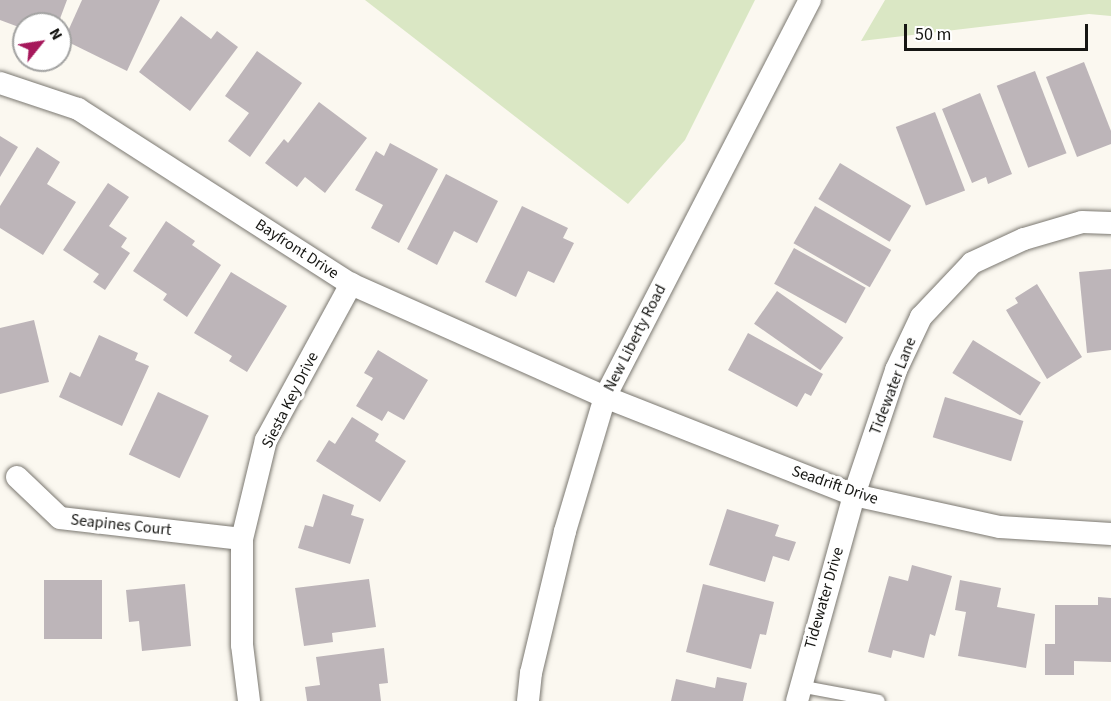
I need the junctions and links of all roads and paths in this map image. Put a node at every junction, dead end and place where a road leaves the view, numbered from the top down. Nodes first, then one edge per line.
1 (810, 0) edge
2 (0, 83) edge
3 (1111, 223) edge
4 (351, 284) junction
5 (605, 397) junction
6 (17, 477) dead end
7 (854, 495) junction
8 (1111, 534) edge
9 (242, 538) junction
10 (798, 693) edge
11 (249, 701) edge
12 (528, 701) edge
13 (879, 701) edge

1 - 5 street, New Liberty Road
2 - 4 street, Bayfront Drive
3 - 7 street, Tidewater Lane
4 - 5 street, Bayfront Drive
4 - 9 street, Siesta Key Drive
5 - 7 street, Seadrift Drive
5 - 12 street, New Liberty Road
6 - 9 street, Seapines Court
7 - 8 street, Seadrift Drive
7 - 10 street, Tidewater Drive
9 - 11 street, Siesta Key Drive
10 - 13 lane

